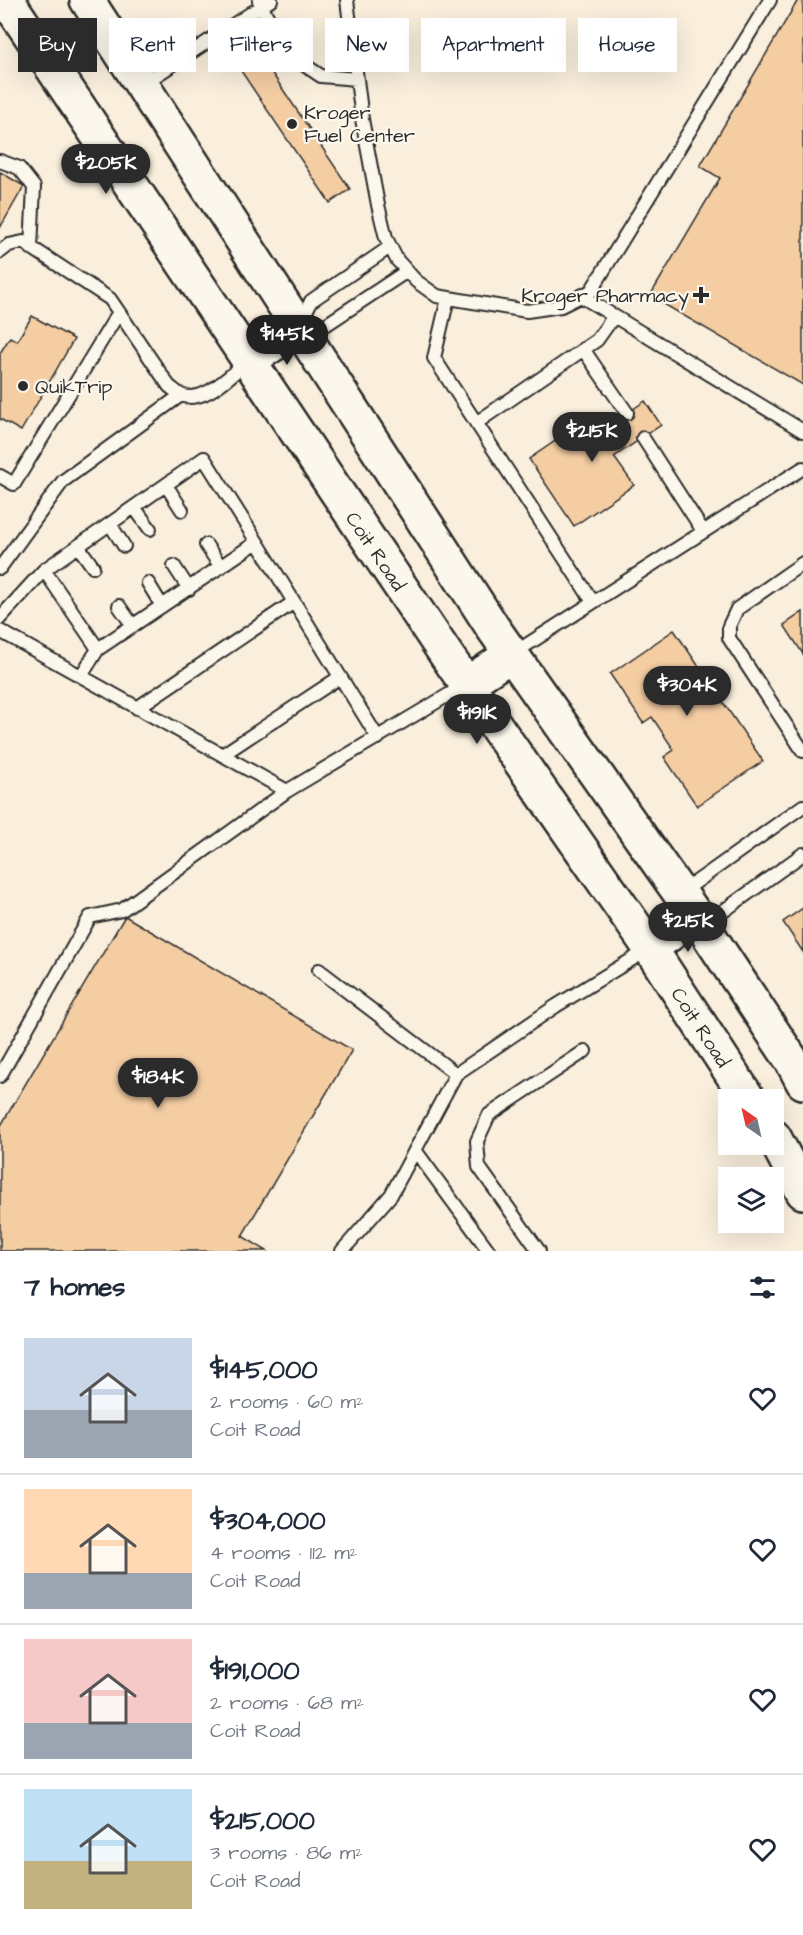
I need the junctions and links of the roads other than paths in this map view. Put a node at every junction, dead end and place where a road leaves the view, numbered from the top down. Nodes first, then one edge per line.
1 (7, 0) edge
2 (87, 0) edge
3 (347, 0) edge
4 (770, 0) edge
5 (264, 2) edge
6 (0, 38) edge
7 (59, 79) junction
8 (357, 79) junction
9 (142, 85) junction
10 (0, 161) edge
11 (390, 247) junction
12 (31, 248) junction
13 (0, 252) edge
14 (407, 271) junction
15 (581, 296) junction
16 (448, 298) junction
17 (119, 312) junction
18 (614, 316) junction
19 (298, 328) junction
20 (583, 349) junction
21 (248, 361) junction
22 (181, 395) junction
23 (627, 413) dead end
24 (476, 423) junction
25 (803, 431) edge
26 (643, 438) dead end
27 (803, 468) edge
28 (0, 476) edge
29 (166, 485) junction
30 (135, 507) junction
31 (182, 510) dead end
32 (110, 524) junction
33 (150, 529) dead end
34 (704, 531) junction
35 (257, 542) junction
36 (206, 545) dead end
37 (78, 546) junction
38 (124, 546) dead end
39 (803, 563) edge
40 (174, 566) dead end
41 (93, 567) dead end
42 (221, 567) junction
43 (0, 568) edge
44 (44, 570) junction
45 (148, 583) dead end
46 (189, 589) junction
47 (294, 602) junction
48 (593, 602) junction
49 (119, 606) dead end
50 (162, 606) junction
51 (0, 618) edge
52 (132, 626) junction
53 (0, 631) edge
54 (98, 649) junction
55 (512, 654) junction
56 (81, 676) junction
57 (340, 677) junction
58 (467, 684) junction
59 (137, 708) junction
60 (378, 738) junction
61 (803, 751) edge
62 (222, 755) junction
63 (287, 791) junction
64 (803, 806) edge
65 (803, 854) edge
66 (693, 912) junction
67 (650, 948) junction
68 (319, 970) dead end
69 (585, 1051) dead end
70 (456, 1074) junction
71 (0, 1076) edge
72 (803, 1082) edge
73 (742, 1089) edge
74 (415, 1150) junction
75 (783, 1155) edge
76 (803, 1192) edge
77 (342, 1251) edge
78 (489, 1251) edge
79 (539, 1251) edge

1 - 7 main road, Coit Road
2 - 9 main road
3 - 8 lane
4 - 15 lane
5 - 8 lane
5 - 9 lane
6 - 7 main road
7 - 21 main road, Coit Road
8 - 11 lane
9 - 19 main road
10 - 12 lane
11 - 14 lane
11 - 19 lane
12 - 13 lane
12 - 17 lane
14 - 16 lane
14 - 19 lane
15 - 16 lane
15 - 18 lane
16 - 24 lane
17 - 22 lane
17 - 28 lane
18 - 20 lane
18 - 25 lane
19 - 21 main road
19 - 55 main road
20 - 23 lane
20 - 24 lane
21 - 22 lane
21 - 58 main road, Coit Road
22 - 43 lane
24 - 48 lane
26 - 34 lane
27 - 34 lane
29 - 30 lane
29 - 31 lane
29 - 35 lane
30 - 32 lane
30 - 33 lane
32 - 37 lane
32 - 38 lane
34 - 48 lane
35 - 42 lane
35 - 47 lane
36 - 42 lane
37 - 41 lane
37 - 44 lane
39 - 61 lane
40 - 46 lane
42 - 46 lane
44 - 51 lane
44 - 54 lane
45 - 50 lane
46 - 50 lane
47 - 57 lane
47 - 59 lane
48 - 55 lane
49 - 52 lane
50 - 52 lane
52 - 54 lane
53 - 56 lane
54 - 56 lane
55 - 58 main road
55 - 66 main road
56 - 59 lane
57 - 60 lane
57 - 62 lane
58 - 60 lane
58 - 67 main road, Coit Road
59 - 62 lane
60 - 63 lane
62 - 63 lane
63 - 71 lane
64 - 66 lane
65 - 66 lane
66 - 67 main road
66 - 72 main road
67 - 70 lane
67 - 73 main road, Coit Road
68 - 70 lane
69 - 79 lane
70 - 74 lane
74 - 77 lane
74 - 78 lane
75 - 76 main road

